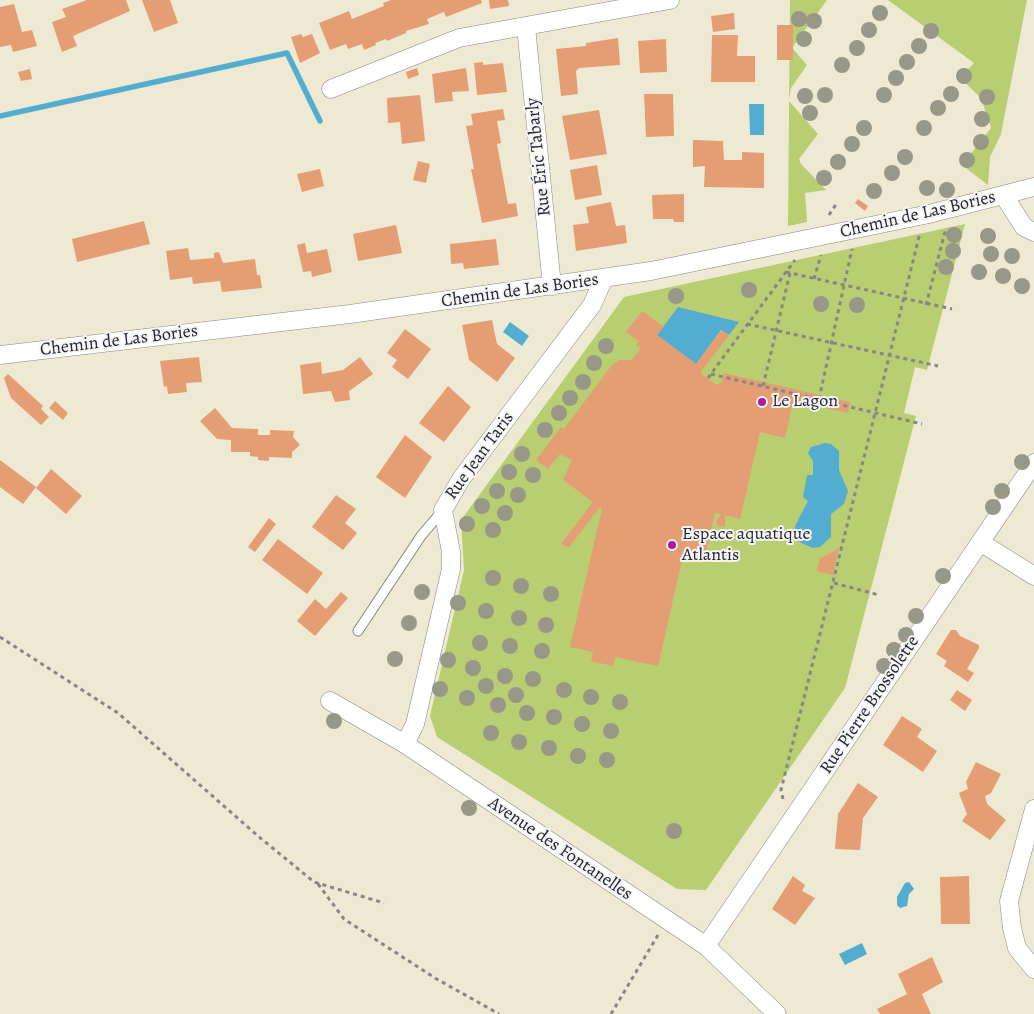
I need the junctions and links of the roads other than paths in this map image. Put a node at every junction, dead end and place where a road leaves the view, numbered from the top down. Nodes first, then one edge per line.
1 (670, 0) edge
2 (526, 27) junction
3 (332, 89) dead end
4 (1034, 187) edge
5 (1004, 196) junction
6 (1034, 232) edge
7 (604, 278) junction
8 (552, 286) junction
9 (0, 355) edge
10 (1034, 463) edge
11 (443, 510) junction
12 (980, 542) junction
13 (1034, 576) edge
14 (358, 630) dead end
15 (330, 701) dead end
16 (405, 744) junction
17 (1034, 809) edge
18 (706, 946) junction
19 (1034, 969) edge
20 (777, 1014) edge

1 - 2 street
2 - 3 street
2 - 8 street, Rue Éric Tabarly
4 - 5 street, Chemin de Las Bories
5 - 6 street
5 - 7 street, Chemin de Las Bories
7 - 8 street, Chemin de Las Bories
7 - 11 street, Rue Jean Taris
8 - 9 street, Chemin de Las Bories
10 - 12 street, Rue Pierre Brossolette
11 - 14 lane
11 - 16 street, Rue Jean Taris
12 - 13 street
12 - 18 street, Rue Pierre Brossolette
15 - 16 street, Avenue des Fontanelles
16 - 18 street, Avenue des Fontanelles
17 - 19 street
18 - 20 street, Avenue des Fontanelles

